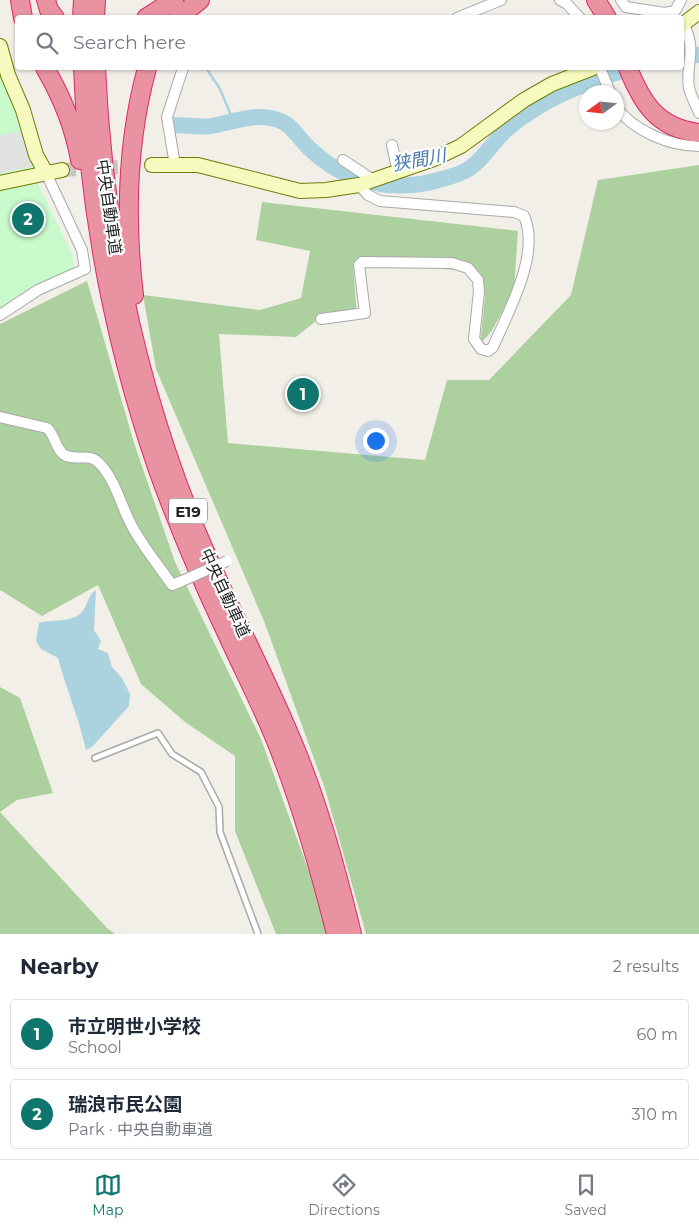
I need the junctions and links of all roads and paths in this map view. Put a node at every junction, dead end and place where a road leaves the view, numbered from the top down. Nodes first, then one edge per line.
1 (20, 0) edge
2 (46, 0) edge
3 (82, 0) edge
4 (96, 0) edge
5 (174, 0) edge
6 (200, 0) edge
7 (501, 0) edge
8 (560, 0) edge
9 (596, 0) edge
10 (621, 0) edge
11 (681, 0) edge
12 (699, 12) edge
13 (22, 15) edge
14 (53, 15) edge
15 (82, 15) edge
16 (95, 15) edge
17 (151, 15) edge
18 (181, 15) edge
19 (464, 15) edge
20 (577, 15) edge
21 (605, 15) edge
22 (684, 23) edge
23 (684, 27) edge
24 (0, 46) edge
25 (46, 70) edge
26 (83, 70) edge
27 (96, 70) edge
28 (147, 70) edge
29 (182, 70) edge
30 (588, 70) edge
31 (601, 70) edge
32 (629, 70) edge
33 (607, 85) edge
34 (624, 114) edge
35 (699, 114) edge
36 (699, 133) edge
37 (392, 145) dead end
38 (699, 146) edge
39 (343, 160) dead end
40 (175, 165) junction
41 (152, 166) tunnel mouth
42 (62, 170) tunnel mouth
43 (46, 173) junction
44 (395, 173) junction
45 (373, 180) junction
46 (0, 183) edge
47 (359, 185) junction
48 (0, 314) edge
49 (321, 320) dead end
50 (117, 330) junction
51 (0, 417) edge
52 (177, 481) junction
53 (227, 561) dead end
54 (95, 758) dead end
55 (258, 934) edge
56 (336, 934) edge
57 (352, 934) edge

1 - 13 highway
2 - 14 highway
3 - 15 highway
4 - 16 highway
5 - 17 highway
6 - 18 highway
7 - 19 street
8 - 20 street
9 - 21 highway
10 - 11 street
12 - 22 street
23 - 35 street
24 - 43 street
25 - 50 highway
26 - 50 highway, 中央自動車道 / E19
27 - 52 highway, 中央自動車道 / E19
28 - 52 highway
29 - 40 street
30 - 44 street
31 - 33 street
32 - 36 highway
34 - 38 street
37 - 44 street
39 - 45 street
40 - 41 street
40 - 47 street
42 - 43 street
43 - 46 street
43 - 48 street
44 - 45 street
45 - 47 street
47 - 49 street
50 - 56 highway, 中央自動車道 / E19
51 - 53 street, bridge
52 - 57 highway, 中央自動車道 / E19
54 - 55 lane

